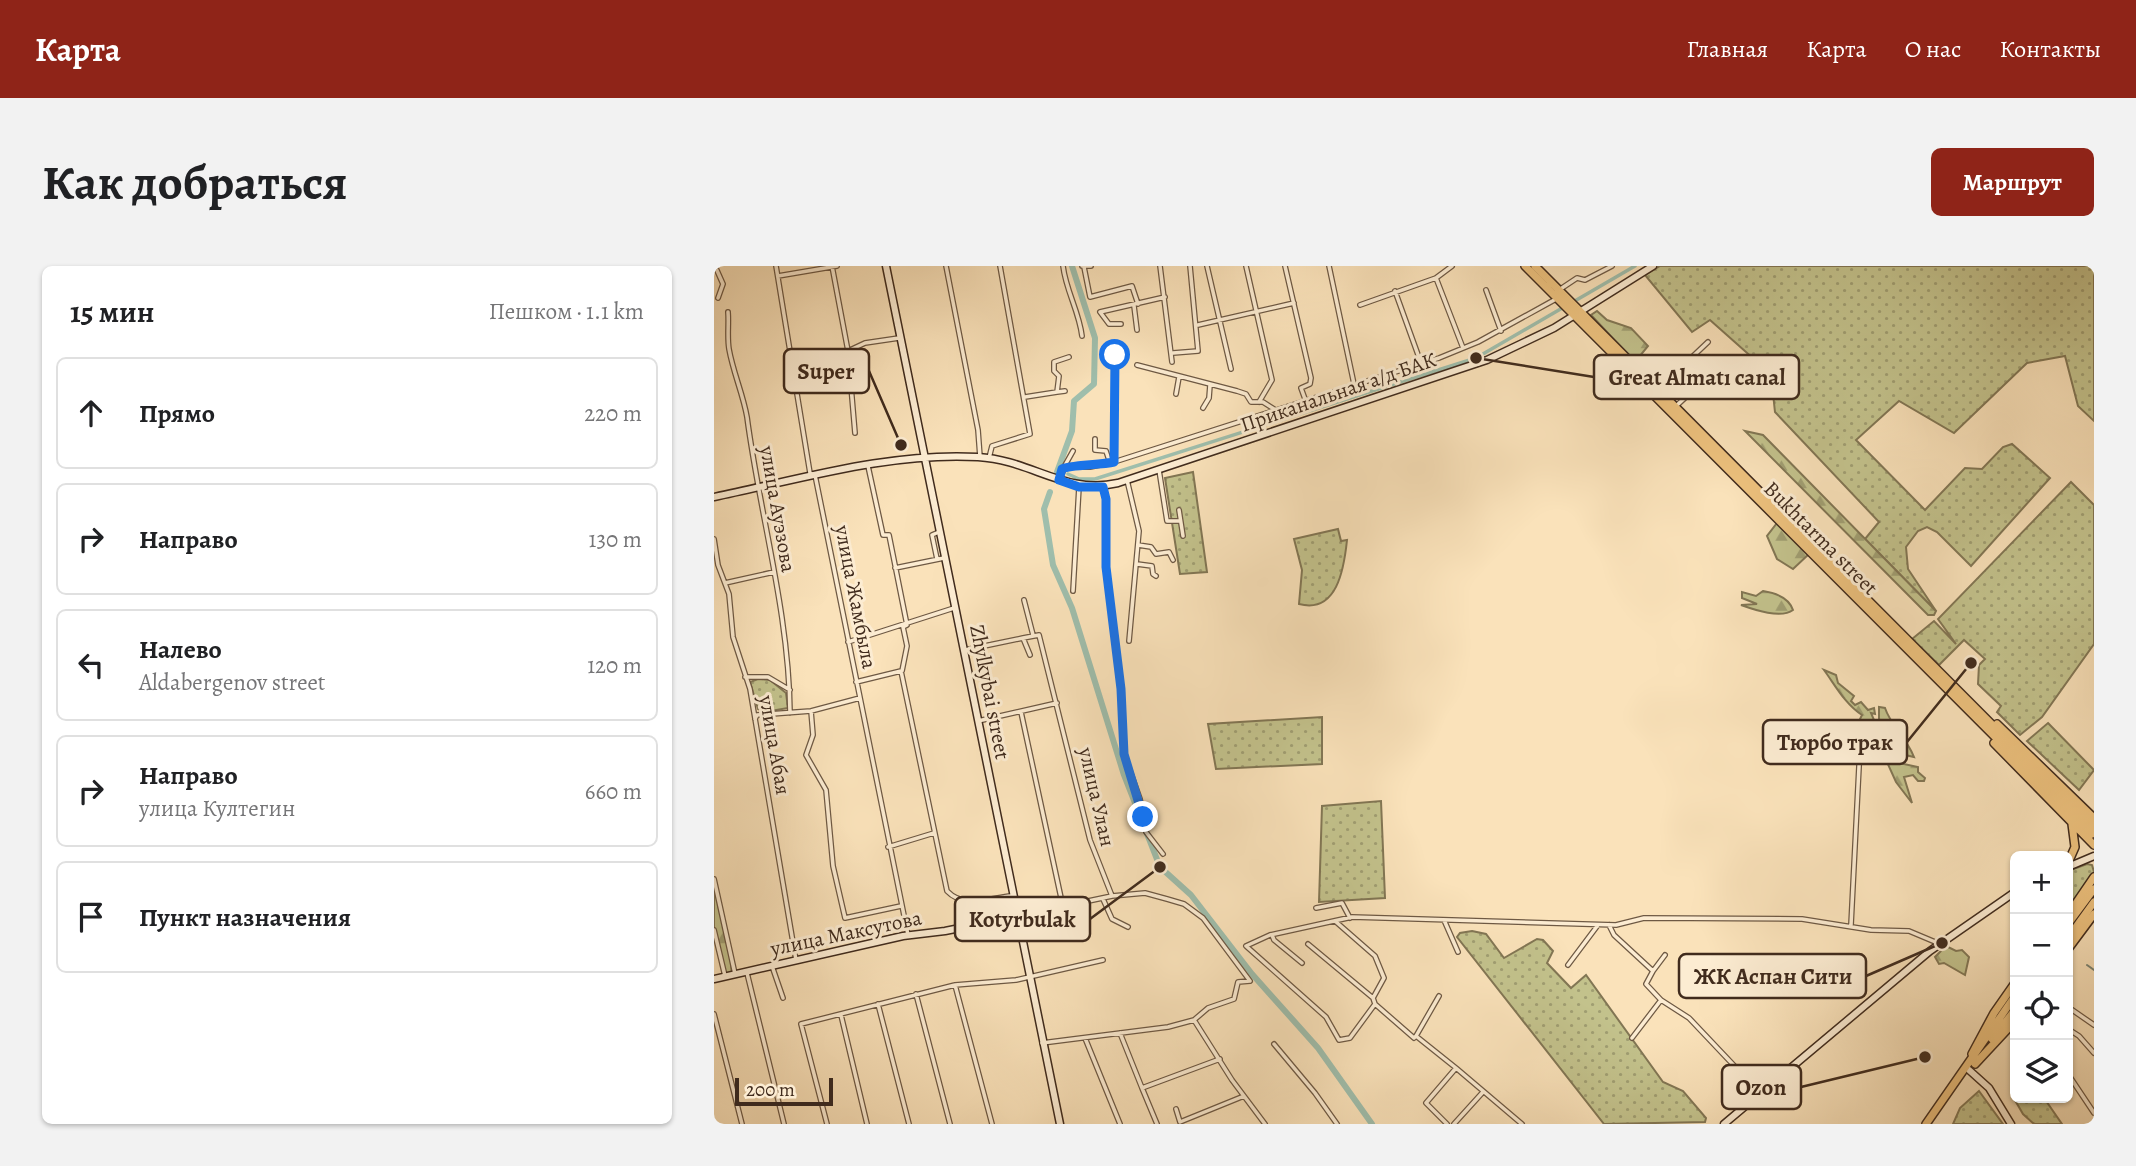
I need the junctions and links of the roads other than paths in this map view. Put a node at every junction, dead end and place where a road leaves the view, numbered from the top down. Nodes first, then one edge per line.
1 (776, 266) edge
2 (833, 266) edge
3 (886, 266) edge
4 (946, 266) edge
5 (1000, 266) edge
6 (1063, 266) edge
7 (1091, 266) edge
8 (1160, 266) edge
9 (1190, 266) edge
10 (1207, 266) edge
11 (1246, 266) edge
12 (1285, 266) edge
13 (1329, 266) edge
14 (1452, 266) edge
15 (1525, 266) edge
16 (1535, 266) edge
17 (1612, 266) edge
18 (1653, 266) edge
19 (714, 267) edge
20 (1083, 267) edge
21 (778, 276) junction
22 (1436, 278) junction
23 (1486, 290) dead end
24 (1395, 291) junction
25 (1559, 296) junction
26 (1166, 297) junction
27 (718, 298) dead end
28 (1294, 303) junction
29 (1136, 305) junction
30 (1360, 305) dead end
31 (1257, 311) junction
32 (728, 312) dead end
33 (1577, 312) junction
34 (1219, 320) junction
35 (1121, 324) dead end
36 (1198, 325) junction
37 (1137, 330) dead end
38 (1501, 331) junction
39 (901, 337) junction
40 (1082, 337) dead end
41 (1708, 342) dead end
42 (1463, 348) junction
43 (1121, 350) dead end
44 (848, 351) junction
45 (1173, 353) junction
46 (1069, 357) dead end
47 (1689, 360) junction
48 (1172, 362) dead end
49 (1422, 363) junction
50 (1137, 365) dead end
51 (1231, 369) dead end
52 (1632, 370) junction
53 (1179, 377) junction
54 (1354, 384) junction
55 (1210, 385) junction
56 (1654, 387) junction
57 (1065, 391) dead end
58 (1057, 392) junction
59 (1176, 394) dead end
60 (1025, 397) junction
61 (1305, 399) junction
62 (1259, 402) junction
63 (1203, 408) dead end
64 (1675, 408) junction
65 (1274, 409) junction
66 (1694, 431) junction
67 (855, 433) dead end
68 (1095, 439) dead end
69 (1073, 451) dead end
70 (925, 455) junction
71 (980, 457) junction
72 (989, 458) junction
73 (1112, 463) junction
74 (867, 466) junction
75 (1064, 467) junction
76 (1159, 470) junction
77 (815, 475) junction
78 (1059, 480) junction
79 (1127, 480) junction
80 (1079, 487) junction
81 (1100, 487) junction
82 (760, 488) junction
83 (714, 497) edge
84 (1179, 510) dead end
85 (1180, 522) junction
86 (1183, 536) dead end
87 (714, 539) edge
88 (1138, 545) junction
89 (941, 558) junction
90 (1173, 559) dead end
91 (1137, 564) junction
92 (895, 568) junction
93 (774, 572) junction
94 (1156, 576) dead end
95 (724, 583) junction
96 (1073, 591) dead end
97 (1024, 600) dead end
98 (956, 607) junction
99 (907, 625) junction
100 (1034, 635) junction
101 (1023, 638) junction
102 (1129, 641) dead end
103 (848, 642) junction
104 (965, 650) junction
105 (1030, 655) dead end
106 (901, 671) junction
107 (746, 677) junction
108 (856, 682) junction
109 (790, 690) junction
110 (860, 698) junction
111 (1057, 703) junction
112 (1971, 708) junction
113 (811, 711) junction
114 (1021, 712) junction
115 (790, 713) junction
116 (755, 719) junction
117 (978, 721) junction
118 (1860, 747) dead end
119 (2068, 817) junction
120 (2093, 818) edge
121 (934, 833) junction
122 (2092, 834) edge
123 (2094, 845) edge
124 (888, 847) junction
125 (2073, 851) edge
126 (1163, 853) dead end
127 (2094, 856) edge
128 (2084, 862) junction
129 (2094, 863) edge
130 (2073, 864) edge
131 (2094, 877) edge
132 (714, 879) edge
133 (2094, 887) edge
134 (2010, 895) edge
135 (1012, 896) junction
136 (1112, 896) junction
137 (2080, 897) junction
138 (1103, 899) junction
139 (2094, 902) edge
140 (901, 906) junction
141 (1063, 907) junction
142 (2073, 907) edge
143 (1316, 908) dead end
144 (2094, 914) edge
145 (1015, 916) junction
146 (1350, 918) junction
147 (2073, 918) edge
148 (1444, 920) junction
149 (1335, 921) junction
150 (1598, 925) junction
151 (1609, 925) junction
152 (1851, 925) junction
153 (1128, 927) dead end
154 (714, 930) edge
155 (2073, 931) edge
156 (1272, 935) junction
157 (909, 936) junction
158 (2073, 942) edge
159 (1308, 944) dead end
160 (1940, 944) junction
161 (1458, 952) dead end
162 (1665, 955) dead end
163 (796, 960) junction
164 (1103, 960) dead end
165 (1302, 963) dead end
166 (1568, 965) dead end
167 (772, 966) junction
168 (1653, 971) junction
169 (747, 972) junction
170 (735, 974) junction
171 (724, 976) junction
172 (1029, 976) junction
173 (714, 979) edge
174 (955, 985) junction
175 (2010, 990) edge
176 (916, 994) junction
177 (1439, 996) dead end
178 (783, 998) dead end
179 (1373, 999) junction
180 (1661, 1000) junction
181 (878, 1004) junction
182 (1375, 1004) junction
183 (2073, 1010) edge
184 (714, 1014) edge
185 (841, 1015) junction
186 (2010, 1017) edge
187 (2010, 1017) edge
188 (1194, 1020) junction
189 (2094, 1025) edge
190 (2073, 1032) edge
191 (1120, 1033) junction
192 (1416, 1036) junction
193 (1085, 1038) junction
194 (1632, 1038) dead end
195 (1042, 1043) junction
196 (1274, 1044) dead end
197 (2094, 1053) edge
198 (1220, 1059) junction
199 (1970, 1067) junction
200 (1456, 1068) junction
201 (1959, 1079) junction
202 (2073, 1082) edge
203 (1142, 1088) junction
204 (1484, 1091) junction
205 (1760, 1093) junction
206 (1244, 1096) junction
207 (1176, 1109) dead end
208 (2094, 1113) edge
209 (742, 1124) edge
210 (785, 1124) edge
211 (827, 1124) edge
212 (867, 1124) edge
213 (909, 1124) edge
214 (950, 1124) edge
215 (992, 1124) edge
216 (1060, 1124) edge
217 (1120, 1124) edge
218 (1157, 1124) edge
219 (1265, 1124) edge
220 (1337, 1124) edge
221 (1447, 1124) edge
222 (1454, 1124) edge
223 (1522, 1124) edge
224 (1724, 1124) edge
225 (1926, 1124) edge
226 (2011, 1124) edge

1 - 21 street, улица Жамбыла
2 - 21 street
2 - 44 street
3 - 39 street, Zhylkybai street
4 - 71 street
5 - 60 street
6 - 40 street
7 - 20 street
8 - 26 street
9 - 36 street
10 - 34 street
11 - 31 street
12 - 28 street
13 - 54 street
14 - 22 street
15 - 25 main road, Bukhtarma street
16 - 25 main road, Bukhtarma street
17 - 25 street
18 - 33 street, Приканальная а/д БАК
19 - 27 street
20 - 29 street
21 - 77 street, улица Жамбыла
22 - 24 street
22 - 42 street
23 - 38 street
24 - 30 street
24 - 49 street
25 - 33 main road, Bukhtarma street
25 - 33 main road, Bukhtarma street
25 - 38 street
26 - 29 street
26 - 45 street
28 - 31 street
28 - 61 street
29 - 35 street
29 - 37 street
31 - 34 street
31 - 62 street
32 - 82 street, улица Ауэзова
33 - 52 main road, Bukhtarma street
33 - 76 street, Приканальная а/д БАК
34 - 36 street
34 - 51 street
36 - 45 street
38 - 42 street
39 - 44 street
39 - 70 street, Zhylkybai street
41 - 47 street
42 - 49 street
43 - 73 street
44 - 67 street
45 - 48 street
46 - 58 street
47 - 56 street
47 - 64 street
49 - 54 street
50 - 53 street
52 - 56 main road, Bukhtarma street
52 - 66 main road, Bukhtarma street
53 - 55 street
53 - 59 street
54 - 61 street
55 - 62 street
55 - 63 street
56 - 64 main road, Bukhtarma street
57 - 58 street
58 - 60 street
60 - 72 street
61 - 65 street
62 - 65 street
64 - 66 main road, Bukhtarma street
65 - 73 street
66 - 112 main road, Bukhtarma street
68 - 73 street
69 - 75 street
70 - 71 street, Приканальная а/д БАК
70 - 74 street, Приканальная а/д БАК
70 - 89 street, Zhylkybai street
71 - 72 street, Приканальная а/д БАК
72 - 78 street, Приканальная а/д БАК
73 - 75 street
74 - 77 street, Приканальная а/д БАК
74 - 92 street
75 - 78 street
76 - 79 street, Приканальная а/д БАК
76 - 85 street
77 - 82 street, Приканальная а/д БАК
77 - 103 street, улица Жамбыла
78 - 80 street, Приканальная а/д БАК
79 - 81 street, Приканальная а/д БАК
79 - 88 street
80 - 81 street, Приканальная а/д БАК
80 - 96 street
81 - 126 street
82 - 83 street, Приканальная а/д БАК
82 - 93 street, улица Ауэзова
84 - 85 street
85 - 86 street
87 - 95 street, улица Абая
88 - 90 street
88 - 91 street
89 - 92 street
89 - 98 street, Zhylkybai street
91 - 94 street
91 - 102 street
92 - 99 street
93 - 95 street
93 - 109 street, улица Ауэзова
95 - 107 street, улица Абая
97 - 100 street
98 - 99 street
98 - 104 street, Zhylkybai street
99 - 103 street
99 - 106 street
100 - 101 street
100 - 111 street, улица Улан
101 - 104 street
101 - 105 street
103 - 108 street, улица Жамбыла
104 - 117 street, Zhylkybai street
106 - 108 street
106 - 121 street
107 - 109 street
107 - 116 street, улица Абая
108 - 110 street, улица Жамбыла
109 - 115 street, улица Ауэзова
110 - 113 street
110 - 124 street, улица Жамбыла
111 - 114 street
111 - 136 street, улица Улан
112 - 119 main road
112 - 120 main road
112 - 122 main road, Bukhtarma street
113 - 115 street
113 - 140 street
114 - 117 street
114 - 141 street
115 - 116 street
116 - 163 street, улица Абая
117 - 135 street, Zhylkybai street
118 - 152 street
119 - 122 main road
119 - 125 main road
121 - 124 street
121 - 135 street
122 - 123 main road
124 - 140 street, улица Жамбыла
127 - 128 street
128 - 129 street
128 - 130 street
131 - 137 main road
132 - 170 street
133 - 137 main road
133 - 147 main road
134 - 160 street
135 - 145 street, Zhylkybai street
136 - 138 street, улица Максутова
136 - 188 street, улица Максутова
137 - 142 main road
138 - 141 street, улица Максутова
138 - 153 street
139 - 155 main road
140 - 157 street, улица Жамбыла
141 - 145 street, улица Максутова
143 - 146 street
144 - 158 main road
145 - 157 street, улица Максутова
145 - 172 street, Zhylkybai street
146 - 148 street
146 - 149 street
148 - 150 street
148 - 161 street
149 - 156 street
149 - 179 street
150 - 151 street
150 - 166 street
151 - 152 street
151 - 168 street
152 - 160 street
154 - 171 street
156 - 165 street
156 - 182 street
157 - 163 street, улица Максутова
159 - 179 street
160 - 205 street
162 - 168 street
163 - 167 street, улица Максутова
164 - 172 street
167 - 169 street, улица Максутова
167 - 178 street
168 - 180 street
169 - 170 street, улица Максутова
169 - 210 street
170 - 171 street, улица Максутова
171 - 173 street, улица Максутова
172 - 174 street
172 - 195 street, Zhylkybai street
174 - 176 street
174 - 215 street
175 - 201 main road
176 - 181 street
176 - 214 street
177 - 192 street
179 - 182 street
180 - 194 street
180 - 205 street
181 - 185 street
181 - 213 street
182 - 192 street
183 - 189 street
184 - 209 street
185 - 211 street
185 - 212 street
186 - 199 main road
187 - 199 main road
188 - 191 street
188 - 198 street
190 - 197 street
191 - 193 street
191 - 203 street
192 - 200 street
193 - 195 street
193 - 217 street
195 - 216 street, Zhylkybai street
196 - 220 street
198 - 203 street
198 - 206 street
199 - 201 main road
199 - 226 street
200 - 204 street
200 - 221 street
201 - 225 main road
202 - 208 street
203 - 218 street
204 - 222 street
204 - 223 street
205 - 224 street
206 - 207 street
206 - 219 street

